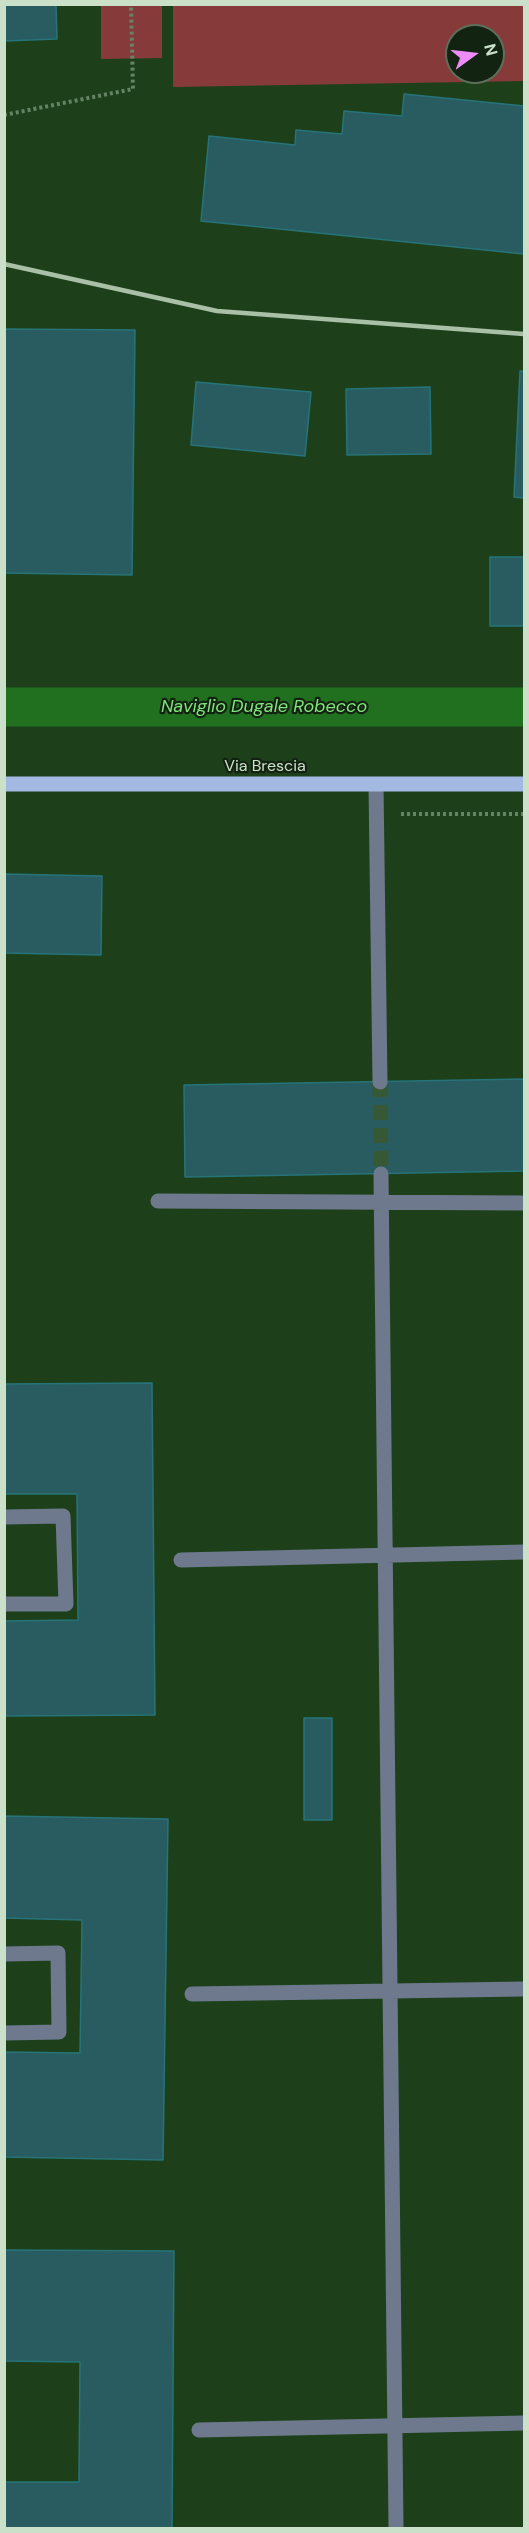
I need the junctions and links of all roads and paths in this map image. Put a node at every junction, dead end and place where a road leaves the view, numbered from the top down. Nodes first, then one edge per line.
1 (131, 4) edge
2 (4, 115) edge
3 (4, 784) edge
4 (525, 784) edge
5 (376, 785) junction
6 (380, 1082) tunnel mouth
7 (381, 1174) tunnel mouth
8 (158, 1201) dead end
9 (381, 1202) junction
10 (525, 1203) edge
11 (4, 1517) edge
12 (525, 1552) edge
13 (386, 1556) junction
14 (181, 1560) dead end
15 (4, 1604) edge
16 (4, 1954) edge
17 (525, 1989) edge
18 (391, 1990) junction
19 (192, 1994) dead end
20 (4, 2033) edge
21 (525, 2423) edge
22 (395, 2426) junction
23 (199, 2430) dead end
24 (396, 2529) edge

1 - 2 path
3 - 5 main road, Via Brescia
4 - 5 main road, Via Brescia
5 - 6 lane
7 - 9 lane
8 - 9 lane
9 - 10 lane
9 - 13 lane
11 - 15 lane
12 - 13 lane
13 - 14 lane
13 - 18 lane
16 - 20 lane
17 - 18 lane
18 - 19 lane
18 - 22 lane
21 - 22 lane
22 - 23 lane
22 - 24 lane

